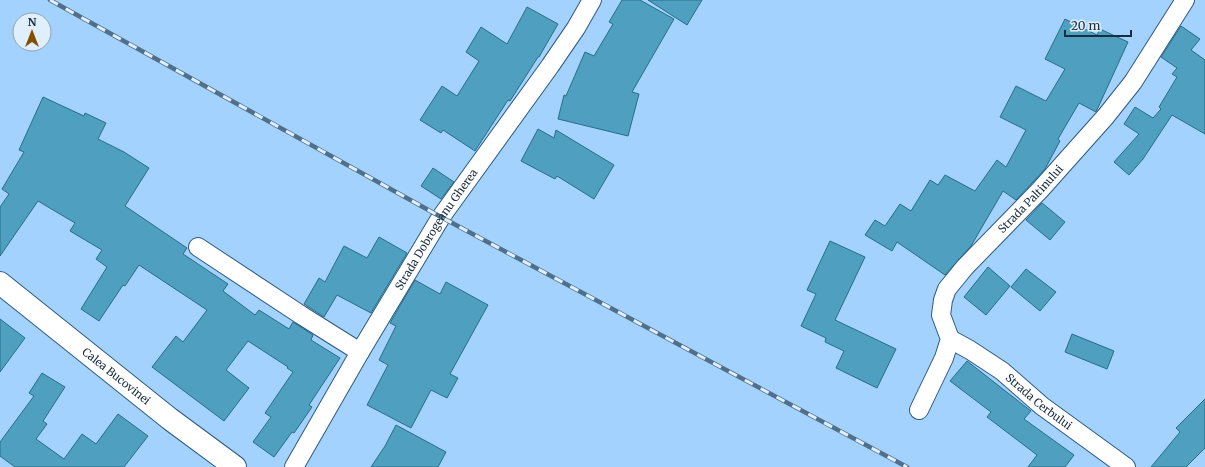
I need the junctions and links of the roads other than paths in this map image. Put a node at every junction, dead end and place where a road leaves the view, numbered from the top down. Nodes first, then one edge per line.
1 (592, 0) edge
2 (1185, 0) edge
3 (198, 247) dead end
4 (0, 283) edge
5 (950, 339) junction
6 (360, 352) junction
7 (919, 410) dead end
8 (235, 467) edge
9 (294, 467) edge
10 (1126, 467) edge

1 - 6 street, Strada Dobrogeanu Gherea
2 - 5 street, Strada Paltinului
3 - 6 street
4 - 8 highway, Calea Bucovinei
5 - 7 street
5 - 10 street, Strada Cerbului
6 - 9 street, Strada Dobrogeanu Gherea

